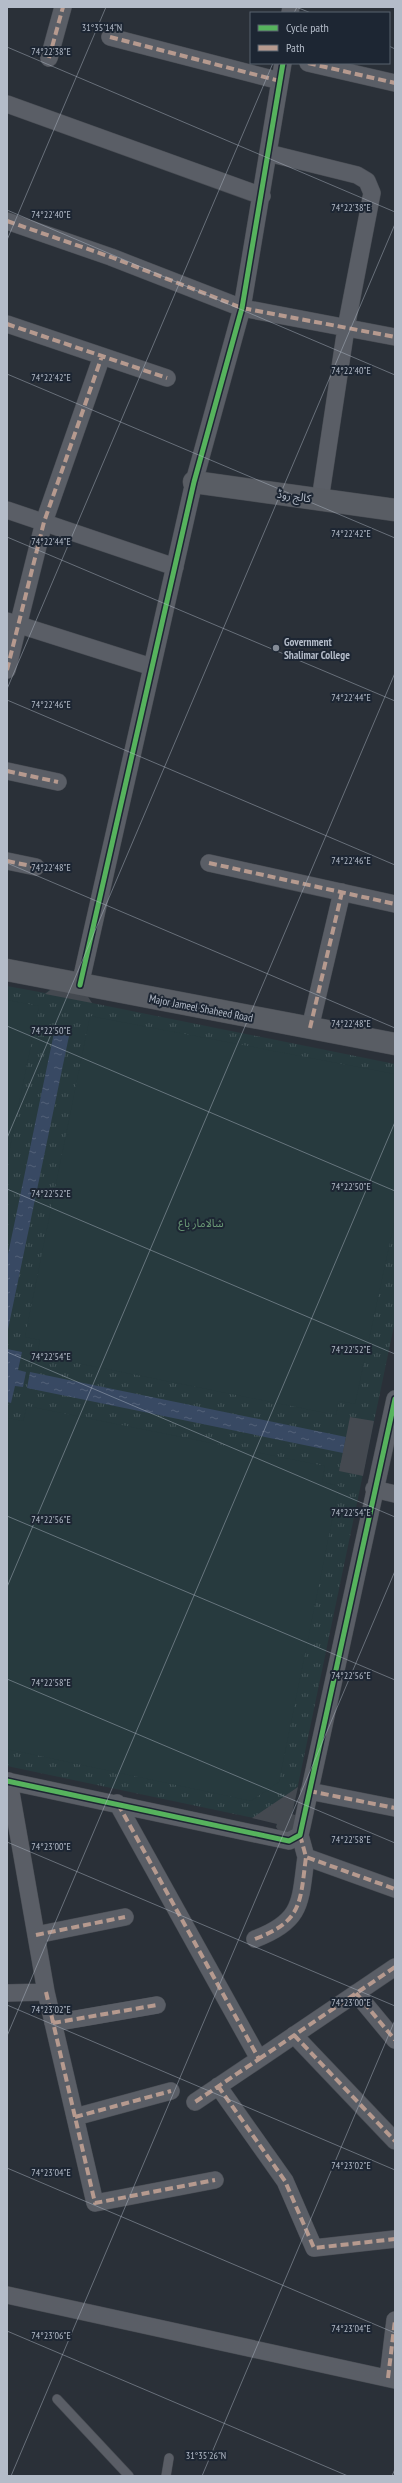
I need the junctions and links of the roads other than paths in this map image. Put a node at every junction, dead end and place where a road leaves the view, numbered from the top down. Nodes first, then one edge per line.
1 (64, 7) edge
2 (110, 37) dead end
3 (49, 58) dead end
4 (283, 64) edge
5 (312, 64) edge
6 (280, 81) junction
7 (395, 83) edge
8 (7, 104) edge
9 (268, 153) junction
10 (262, 196) junction
11 (7, 221) edge
12 (242, 308) junction
13 (7, 324) edge
14 (346, 328) junction
15 (395, 337) edge
16 (102, 356) junction
17 (167, 378) dead end
18 (194, 482) junction
19 (320, 500) junction
20 (7, 510) edge
21 (395, 510) edge
22 (44, 522) junction
23 (175, 567) junction
24 (13, 622) edge
25 (152, 667) junction
26 (7, 670) edge
27 (7, 771) edge
28 (58, 782) dead end
29 (7, 861) edge
30 (209, 863) dead end
31 (36, 867) dead end
32 (342, 892) junction
33 (395, 904) edge
34 (7, 970) edge
35 (80, 985) junction
36 (310, 1028) junction
37 (395, 1044) edge
38 (395, 1398) edge
39 (374, 1489) junction
40 (395, 1494) edge
41 (8, 1781) edge
42 (309, 1791) junction
43 (117, 1803) junction
44 (395, 1808) edge
45 (300, 1834) junction
46 (306, 1857) junction
47 (395, 1889) edge
48 (125, 1917) dead end
49 (36, 1935) junction
50 (255, 1939) dead end
51 (395, 1967) edge
52 (46, 1992) junction
53 (7, 1993) edge
54 (356, 1993) junction
55 (157, 2005) dead end
56 (53, 2023) junction
57 (294, 2035) junction
58 (395, 2040) edge
59 (259, 2058) junction
60 (218, 2086) junction
61 (171, 2091) dead end
62 (195, 2102) dead end
63 (75, 2117) junction
64 (395, 2141) edge
65 (215, 2180) dead end
66 (395, 2239) edge
67 (7, 2295) edge
68 (395, 2320) edge
69 (392, 2379) edge
70 (57, 2399) dead end
71 (169, 2458) dead end
72 (129, 2476) edge
73 (166, 2476) edge

1 - 3 street
2 - 6 street
4 - 6 street
5 - 7 street
6 - 9 street
8 - 10 street
9 - 10 street
9 - 14 street
10 - 12 street
11 - 12 street
12 - 14 street
12 - 18 street
13 - 16 street
14 - 15 street
14 - 19 street
16 - 17 street
16 - 22 street
18 - 19 street, کالج روڈ
18 - 23 street
19 - 21 street, کالج روڈ
20 - 22 street
22 - 23 street
22 - 24 street
23 - 25 street
24 - 25 street
24 - 26 street
25 - 35 street
27 - 28 street
29 - 31 street
30 - 32 street
32 - 33 street
32 - 36 street
34 - 35 street, Major Jameel Shaheed Road
35 - 36 street, Major Jameel Shaheed Road
36 - 37 street, Major Jameel Shaheed Road
38 - 39 street
39 - 40 street
39 - 42 street
41 - 43 street
41 - 49 street
42 - 44 street
42 - 45 street
43 - 45 street
43 - 59 street
45 - 46 street
46 - 47 street
46 - 50 street
48 - 49 street
49 - 52 street
51 - 54 street
52 - 53 street
52 - 56 street
54 - 57 street
54 - 58 street
55 - 56 street
56 - 63 street
57 - 59 street
57 - 64 street
59 - 60 street
60 - 62 street
60 - 66 street
61 - 63 street
63 - 65 street
67 - 69 street
68 - 69 street
70 - 72 lane
71 - 73 lane

